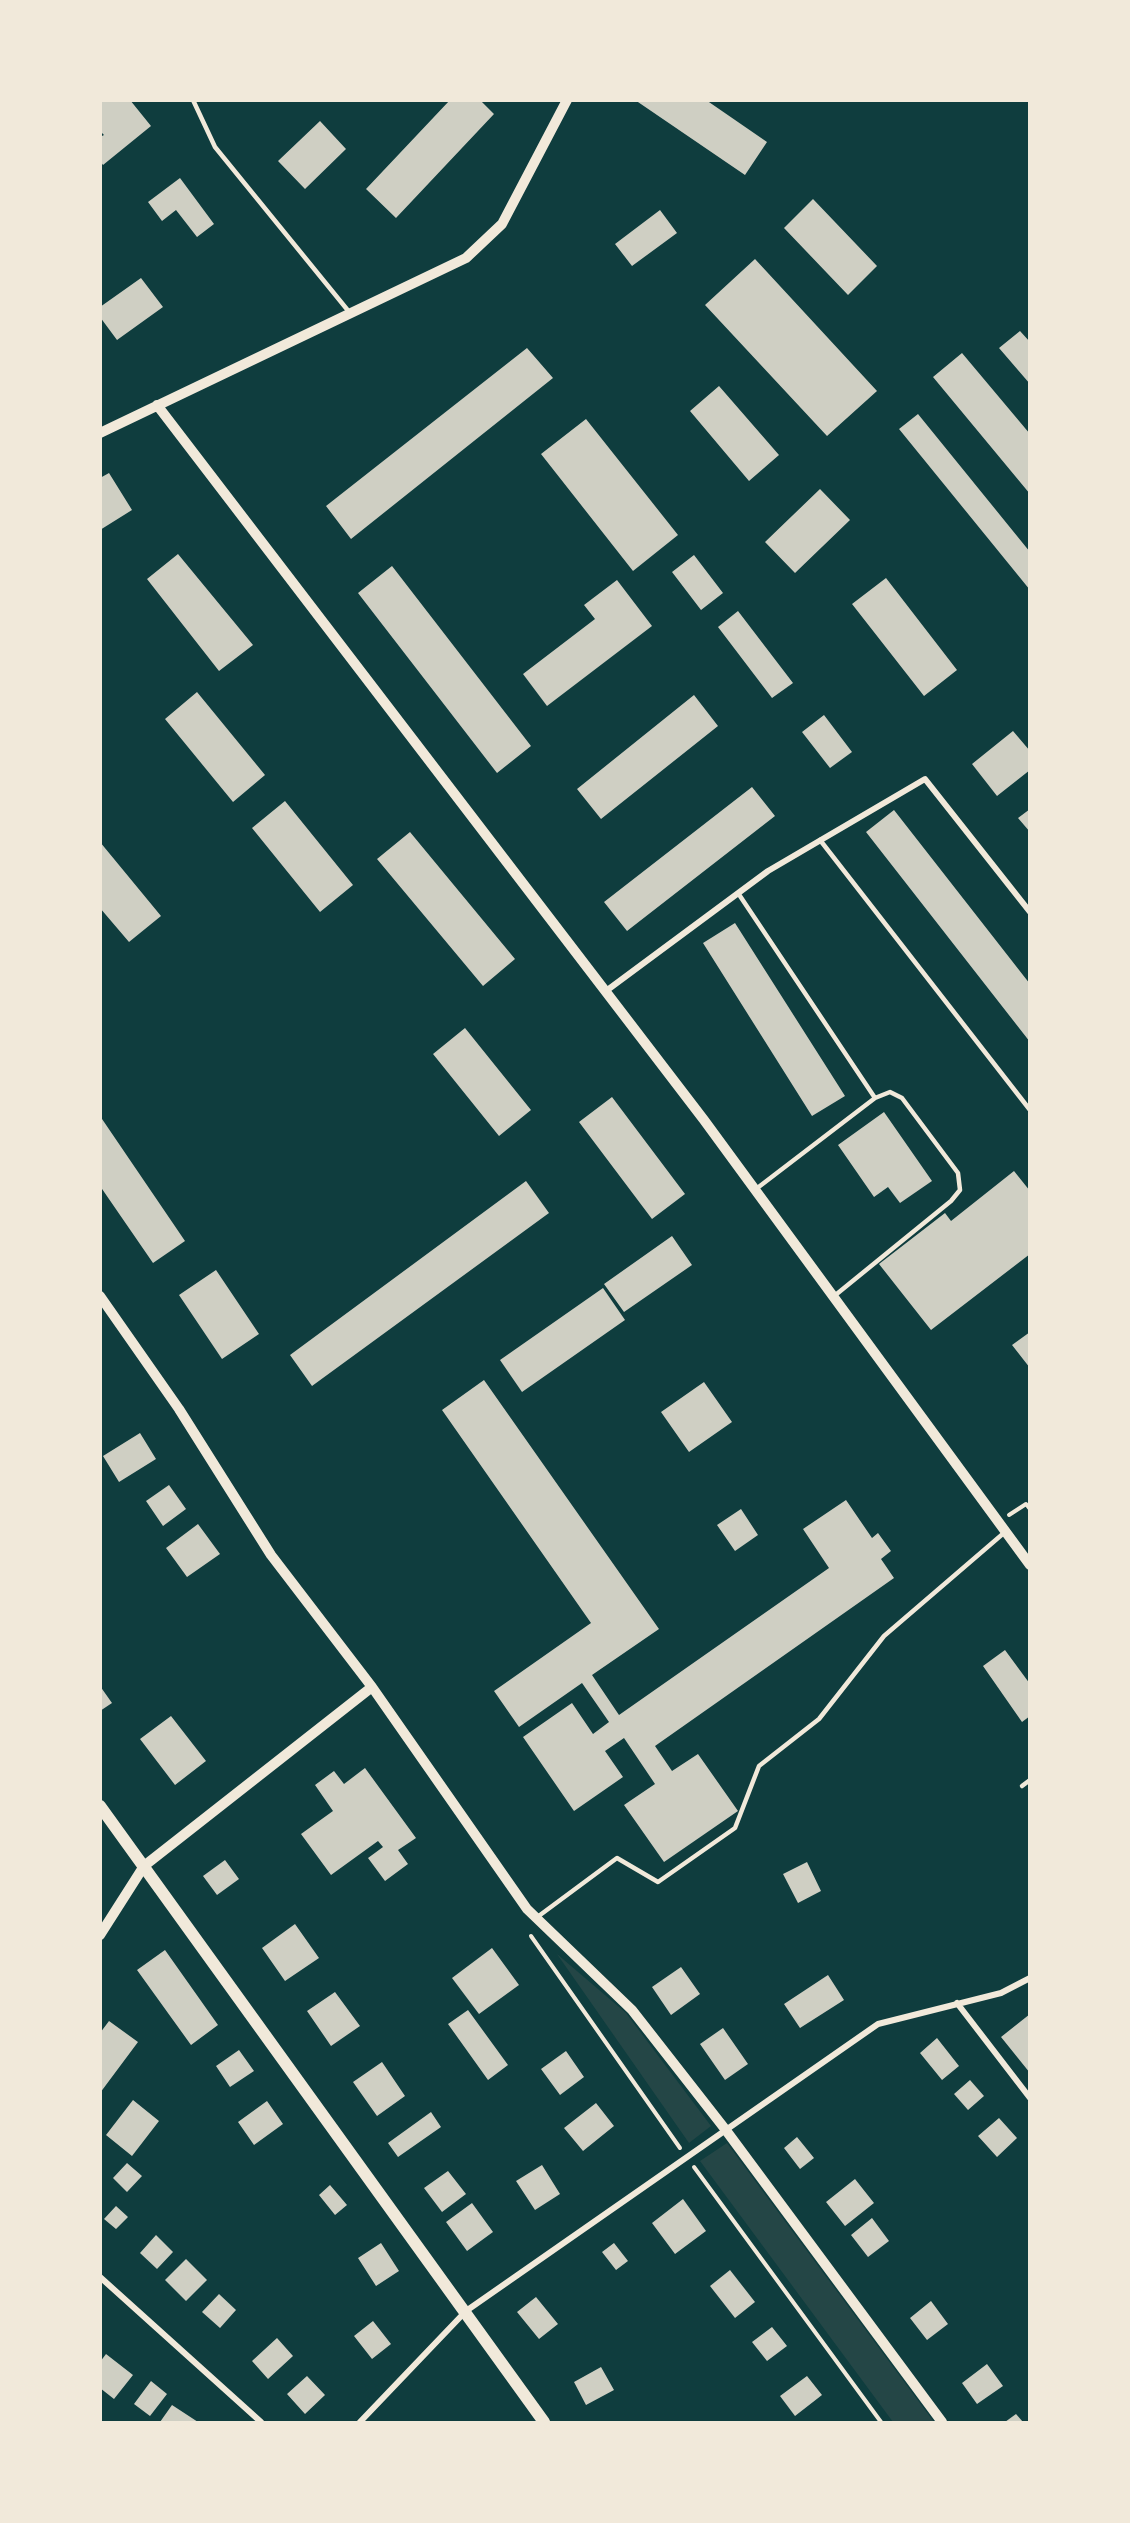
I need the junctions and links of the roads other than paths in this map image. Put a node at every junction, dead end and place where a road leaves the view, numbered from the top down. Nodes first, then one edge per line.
1 (193, 100) edge
2 (567, 100) edge
3 (350, 313) junction
4 (157, 405) junction
5 (100, 433) edge
6 (820, 840) junction
7 (738, 893) junction
8 (1029, 912) edge
9 (606, 991) junction
10 (875, 1098) junction
11 (1029, 1110) edge
12 (755, 1190) junction
13 (100, 1296) edge
14 (833, 1297) junction
15 (1005, 1532) junction
16 (1029, 1565) edge
17 (372, 1687) junction
18 (1029, 1780) edge
19 (1022, 1786) dead end
20 (100, 1806) edge
21 (144, 1866) junction
22 (536, 1918) junction
23 (100, 1935) edge
24 (1029, 1978) edge
25 (957, 2003) junction
26 (1029, 2098) edge
27 (725, 2129) junction
28 (100, 2277) edge
29 (466, 2311) junction
30 (261, 2422) edge
31 (360, 2422) edge
32 (544, 2422) edge
33 (942, 2422) edge

1 - 3 lane
2 - 3 street
3 - 4 street
4 - 5 street
4 - 9 street
6 - 7 street
6 - 8 street
6 - 11 lane
7 - 9 street
7 - 10 lane
9 - 12 street
10 - 12 lane
10 - 14 lane
12 - 14 street
13 - 17 street
14 - 15 street
15 - 16 street
15 - 22 lane
17 - 21 street
17 - 22 street
18 - 19 lane
20 - 21 main road
21 - 23 street
21 - 29 main road
22 - 27 street
24 - 25 street
25 - 26 street
25 - 27 street
27 - 29 street
27 - 33 street
28 - 30 street
29 - 31 street
29 - 32 main road

